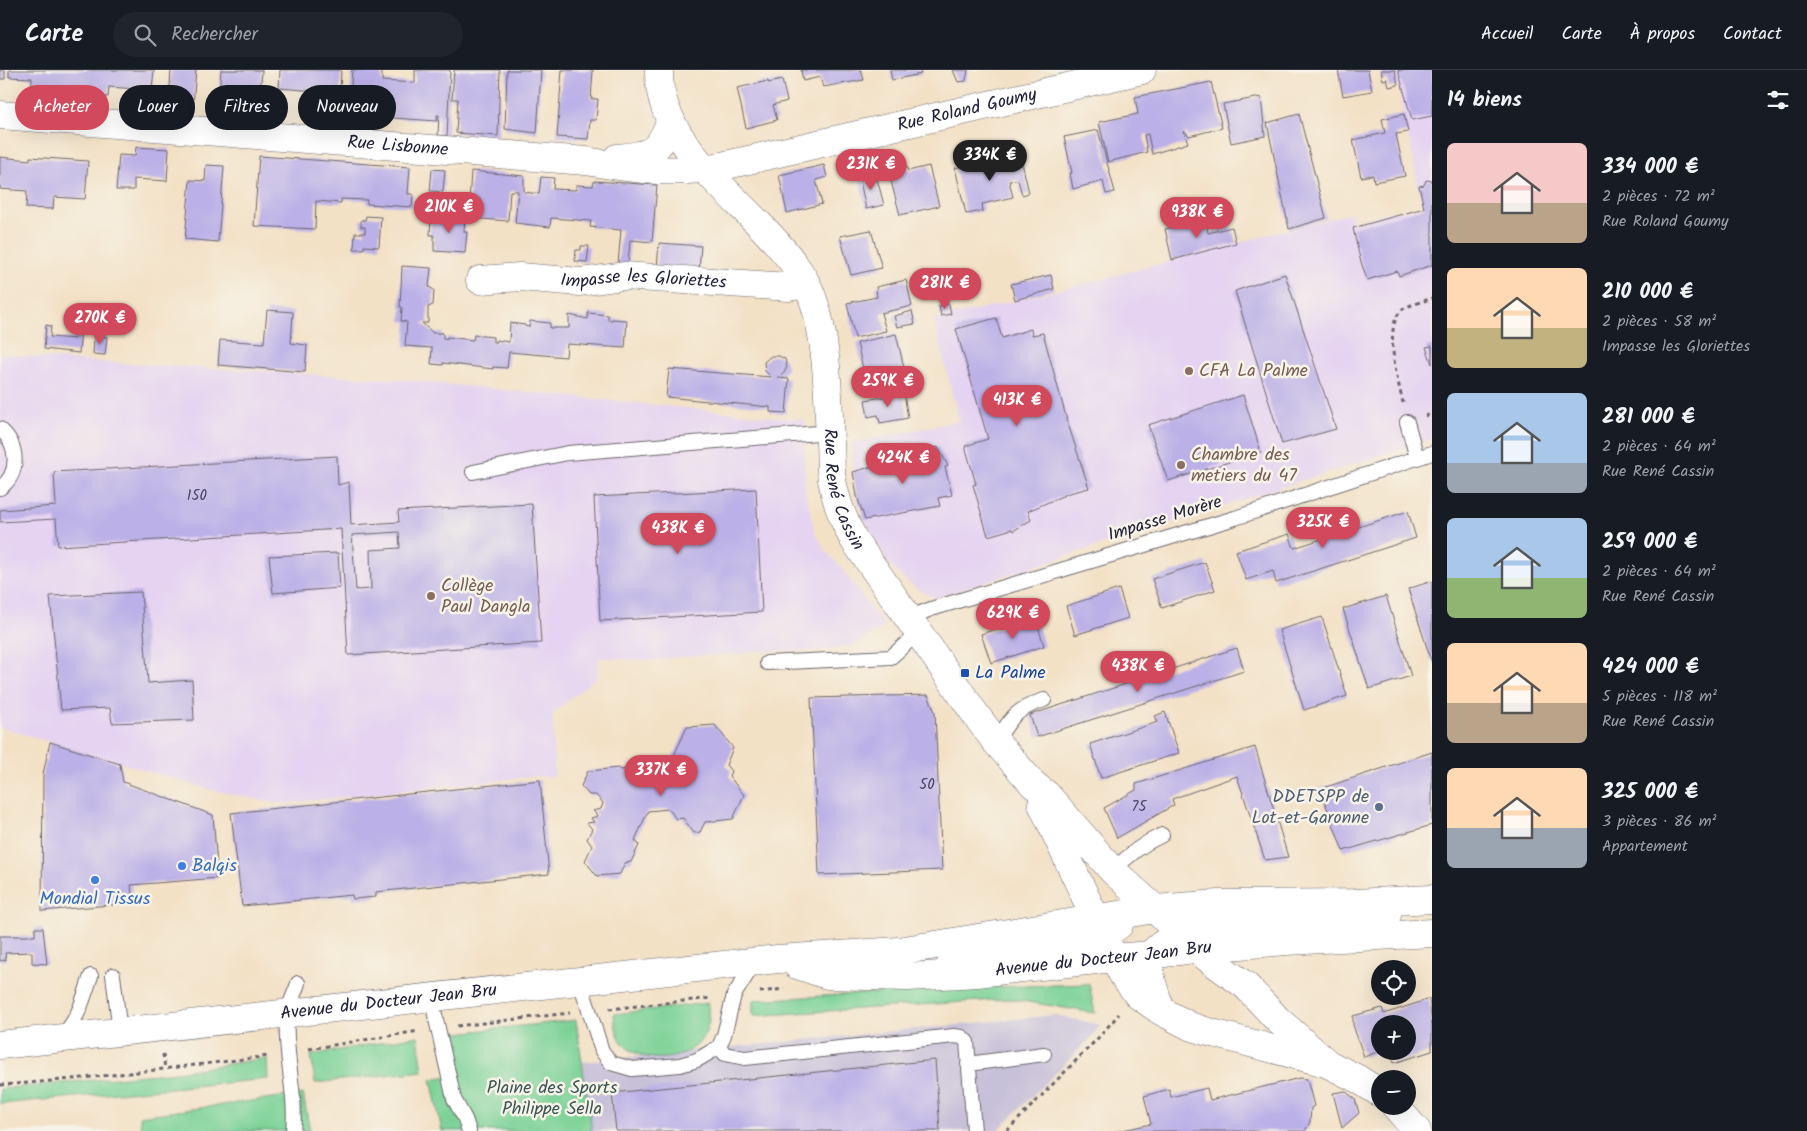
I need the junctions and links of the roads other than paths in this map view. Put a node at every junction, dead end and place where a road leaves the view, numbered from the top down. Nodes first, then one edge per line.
1 (659, 70) edge
2 (1142, 70) edge
3 (0, 115) edge
4 (671, 120) junction
5 (586, 161) junction
6 (705, 169) junction
7 (480, 280) dead end
8 (806, 284) junction
9 (1407, 422) road end
10 (0, 429) edge
11 (830, 432) junction
12 (1432, 453) edge
13 (1417, 458) junction
14 (473, 472) dead end
15 (0, 488) edge
16 (914, 625) junction
17 (767, 663) dead end
18 (1044, 700) dead end
19 (996, 742) junction
20 (1034, 784) junction
21 (1162, 835) dead end
22 (1120, 878) junction
23 (1430, 899) edge
24 (1142, 911) junction
25 (1432, 933) edge
26 (1105, 937) junction
27 (1189, 942) junction
28 (1151, 955) junction
29 (766, 960) junction
30 (113, 975) dead end
31 (91, 976) dead end
32 (580, 982) junction
33 (298, 983) dead end
34 (431, 997) junction
35 (1161, 1011) junction
36 (287, 1014) junction
37 (120, 1032) junction
38 (61, 1039) junction
39 (0, 1045) edge
40 (719, 1047) junction
41 (1044, 1054) dead end
42 (968, 1064) junction
43 (1328, 1064) junction
44 (1371, 1087) edge
45 (1403, 1115) edge
46 (293, 1131) edge
47 (469, 1131) edge
48 (974, 1131) edge
49 (1417, 1131) edge

1 - 4 street, Rue René Cassin
2 - 6 street, Rue Roland Goumy
3 - 5 street, Rue Lisbonne
4 - 5 street, Rue Lisbonne
4 - 6 street, Rue René Cassin
5 - 6 street, Rue Lisbonne
6 - 8 street, Rue René Cassin
7 - 8 street, Impasse les Gloriettes
8 - 11 street, Rue René Cassin
9 - 13 lane
10 - 15 lane
11 - 14 lane
11 - 16 street, Rue René Cassin
12 - 13 lane, Impasse Morère
13 - 16 lane, Impasse Morère
16 - 17 lane
16 - 19 street, Rue René Cassin
18 - 19 lane
19 - 20 street, Rue René Cassin
20 - 22 street
20 - 26 street
21 - 22 lane
22 - 24 street
23 - 24 street, Avenue du Docteur Jean Bru
23 - 27 street
24 - 26 street, Avenue du Docteur Jean Bru
24 - 27 street
25 - 27 street, Avenue du Docteur Jean Bru
26 - 28 street, Avenue du Docteur Jean Bru
26 - 29 street, Avenue du Docteur Jean Bru
26 - 29 street, Avenue du Docteur Jean Bru
26 - 35 street
27 - 28 street, Avenue du Docteur Jean Bru
27 - 43 street
28 - 35 street
29 - 32 street, Avenue du Docteur Jean Bru
29 - 40 lane
30 - 37 lane
31 - 38 lane
32 - 34 street, Avenue du Docteur Jean Bru
32 - 40 lane
33 - 36 lane
34 - 36 street, Avenue du Docteur Jean Bru
34 - 47 lane
35 - 43 street
36 - 37 street, Avenue du Docteur Jean Bru
36 - 46 lane
37 - 38 street, Avenue du Docteur Jean Bru
38 - 39 street, Avenue du Docteur Jean Bru
40 - 42 lane
41 - 42 lane
42 - 48 lane
43 - 44 street
45 - 49 street

